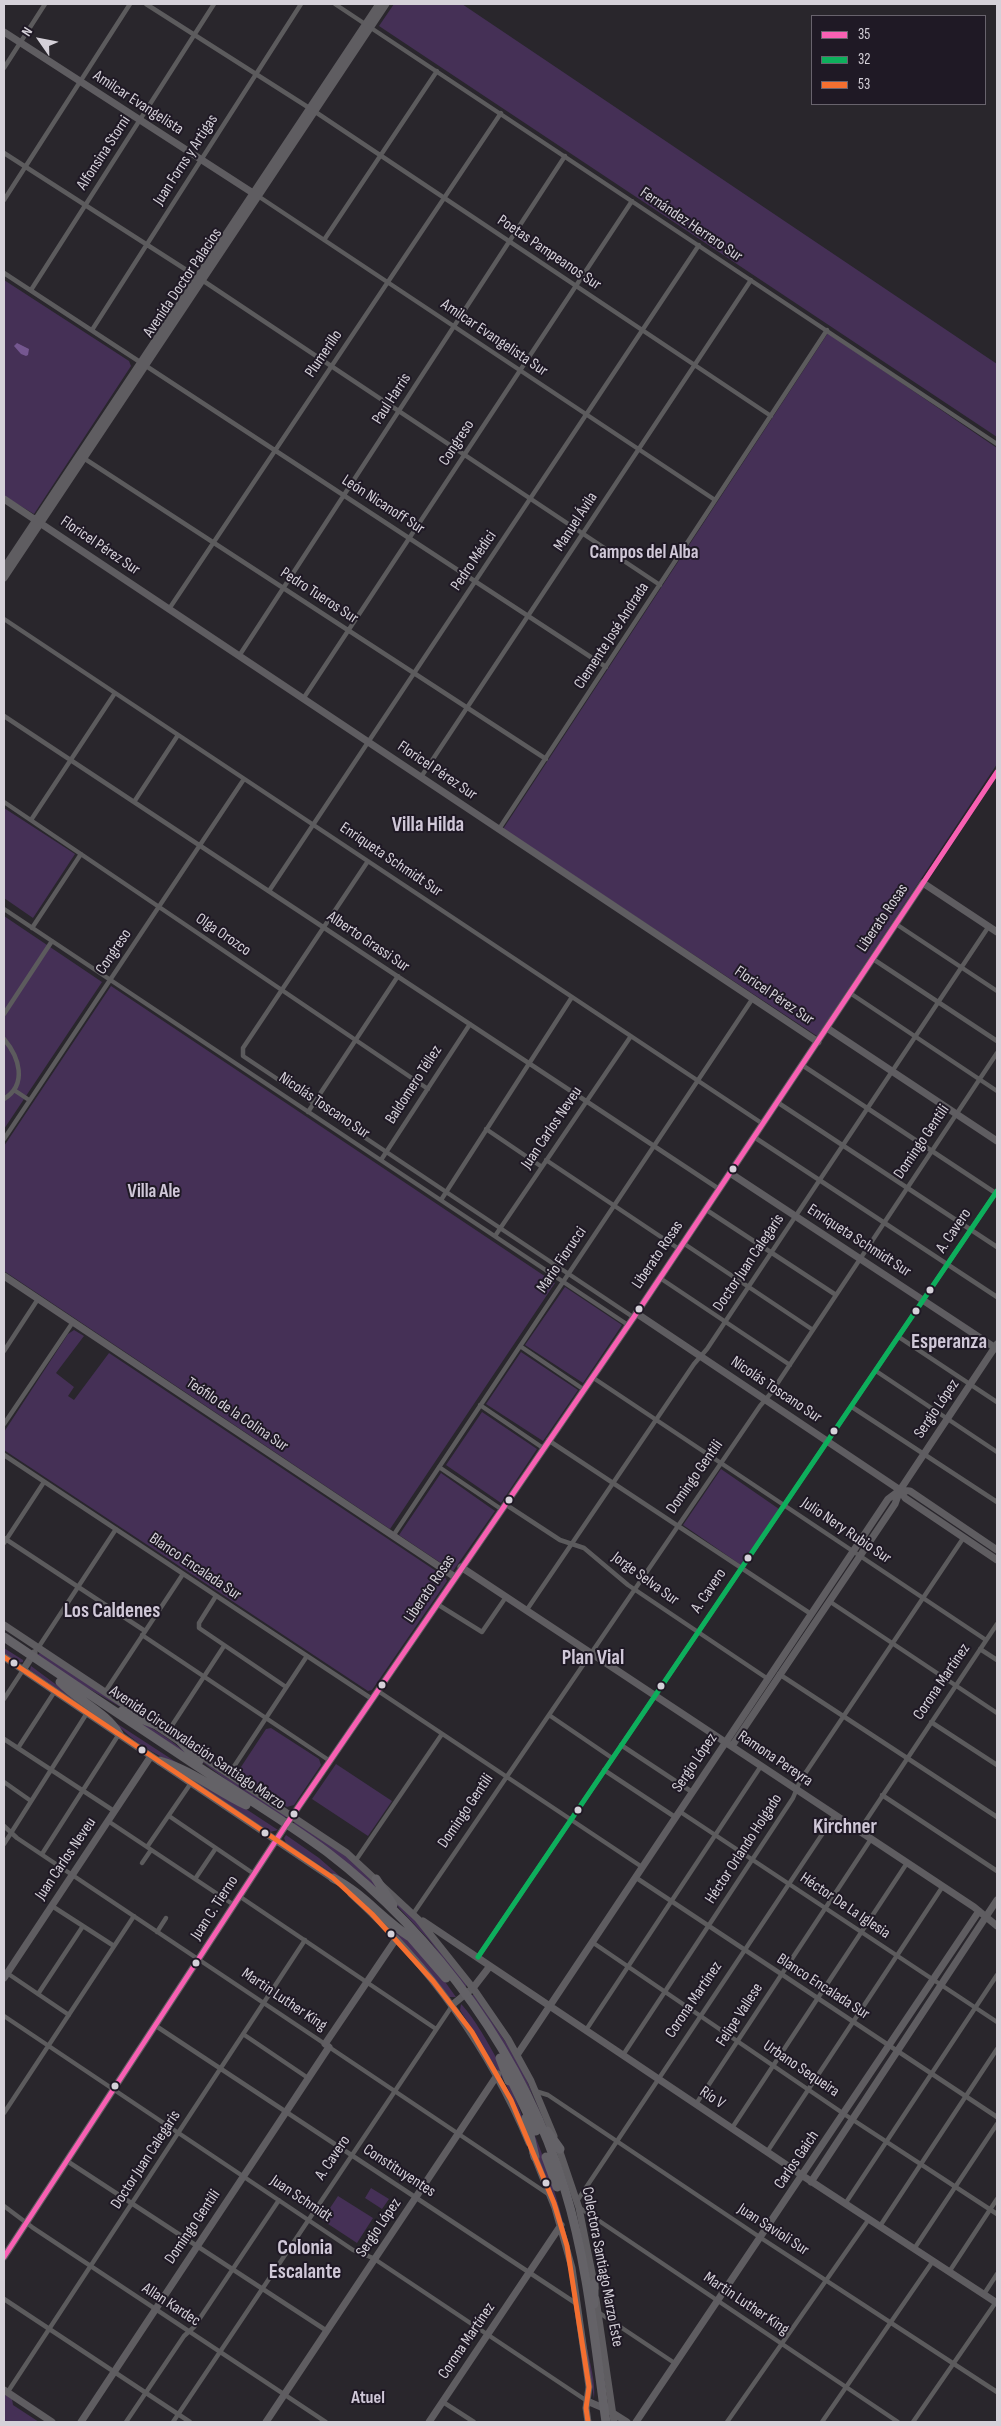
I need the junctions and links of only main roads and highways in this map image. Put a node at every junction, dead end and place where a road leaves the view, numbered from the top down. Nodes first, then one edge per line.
1 (4, 1639) edge
2 (31, 1658) junction
3 (60, 1682) junction
4 (72, 1682) junction
5 (154, 1724) road end
6 (119, 1734) road end
7 (180, 1741) road end
8 (156, 1758) road end
9 (249, 1804) junction
10 (285, 1827) junction
11 (333, 1878) road end
12 (376, 1879) road end
13 (412, 1938) junction
14 (448, 1970) junction
15 (463, 1996) junction
16 (500, 2058) junction
17 (521, 2084) junction
18 (560, 2150) road end
19 (535, 2157) road end
20 (594, 2284) road end
21 (600, 2381) junction
22 (600, 2407) junction
23 (600, 2422) edge
24 (606, 2422) edge

1 - 2 highway, Avenida Circunvalación Santiago Marzo
2 - 3 highway, Avenida Circunvalación Santiago Marzo
2 - 4 highway, Avenida Circunvalación Santiago Marzo
3 - 6 highway
3 - 9 highway, Avenida Circunvalación Santiago Marzo
4 - 5 highway
4 - 9 highway, Avenida Circunvalación Santiago Marzo
7 - 9 highway
8 - 9 highway
9 - 10 highway, Avenida Circunvalación Santiago Marzo
10 - 13 highway, Avenida Circunvalación Santiago Marzo
10 - 14 highway, Avenida Circunvalación Santiago Marzo
11 - 13 highway
12 - 14 highway
13 - 15 highway, Avenida Circunvalación Santiago Marzo
14 - 15 highway, Avenida Circunvalación Santiago Marzo
15 - 16 highway, Avenida Circunvalación Santiago Marzo
15 - 17 highway, Avenida Circunvalación Santiago Marzo
16 - 19 highway
16 - 22 highway, Avenida Circunvalación Santiago Marzo
17 - 18 highway
17 - 21 highway, Avenida Circunvalación Santiago Marzo
20 - 21 highway
21 - 22 highway, Avenida Circunvalación Santiago Marzo
22 - 23 highway, Avenida Circunvalación Santiago Marzo
22 - 24 highway, Avenida Circunvalación Santiago Marzo

